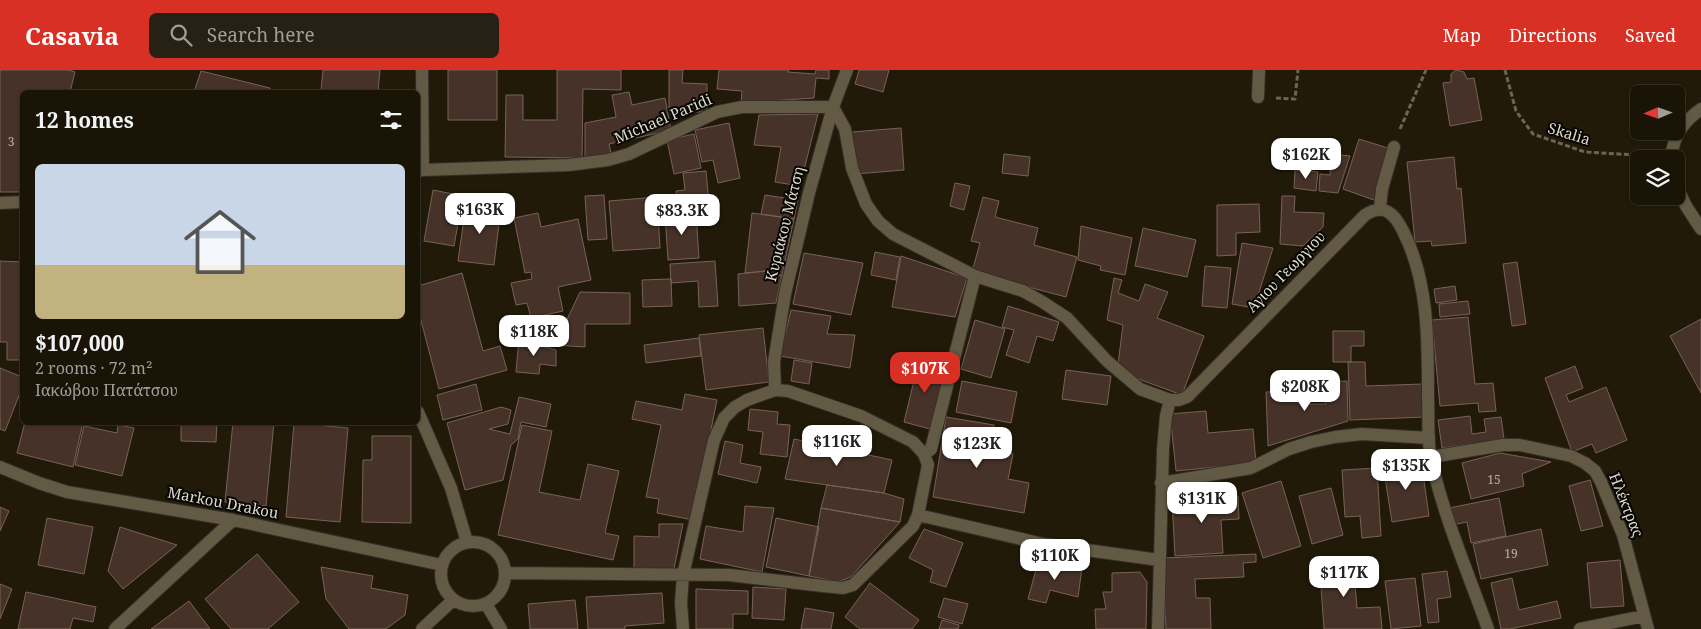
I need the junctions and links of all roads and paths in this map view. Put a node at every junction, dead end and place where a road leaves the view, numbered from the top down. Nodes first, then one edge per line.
1 (422, 70) edge
2 (847, 70) edge
3 (1259, 70) edge
4 (1298, 70) edge
5 (1426, 70) edge
6 (1505, 70) edge
7 (1258, 97) joint
8 (833, 107) junction
9 (1701, 109) edge
10 (1394, 147) joint
11 (1672, 150) edge
12 (1630, 155) edge
13 (420, 170) edge
14 (20, 202) edge
15 (0, 203) edge
16 (1685, 204) edge
17 (1380, 208) junction
18 (1701, 229) edge
19 (975, 276) junction
20 (775, 390) junction
21 (1170, 400) junction
22 (420, 417) edge
23 (1429, 438) junction
24 (924, 454) junction
25 (1431, 457) junction
26 (0, 467) edge
27 (1161, 483) junction
28 (918, 515) junction
29 (233, 520) junction
30 (467, 542) junction
31 (1159, 560) junction
32 (442, 565) junction
33 (505, 573) junction
34 (683, 575) junction
35 (453, 600) junction
36 (486, 604) junction
37 (1644, 616) junction
38 (116, 629) edge
39 (422, 629) edge
40 (501, 629) edge
41 (684, 629) edge
42 (1158, 629) edge
43 (1488, 629) edge
44 (1580, 629) edge
45 (1648, 629) edge

1 - 13 street
2 - 8 street, Κυριάκου Μάτση
3 - 7 street
4 - 7 path
5 - 10 path
6 - 12 path, Skalia
8 - 13 street, Michael Paridi
8 - 19 street
8 - 20 street, Κυριάκου Μάτση
9 - 11 street
10 - 17 street
14 - 15 street
16 - 18 street
17 - 21 street, Αγιου Γεωργιου
17 - 23 street
19 - 21 street
19 - 24 street
20 - 24 street
20 - 34 street
21 - 27 street
22 - 30 street
23 - 25 street
23 - 27 street
24 - 28 street
25 - 37 street, Ηλέκτρας
25 - 43 street
26 - 29 street, Markou Drakou
27 - 31 street
28 - 31 street
28 - 34 street
29 - 32 street, Markou Drakou
29 - 38 street
30 - 32 street
30 - 33 street
31 - 42 street
32 - 35 street
33 - 34 street
33 - 36 street
34 - 41 street
35 - 36 street
35 - 39 street
36 - 40 street
37 - 44 street
37 - 45 street, Ηλέκτρας

